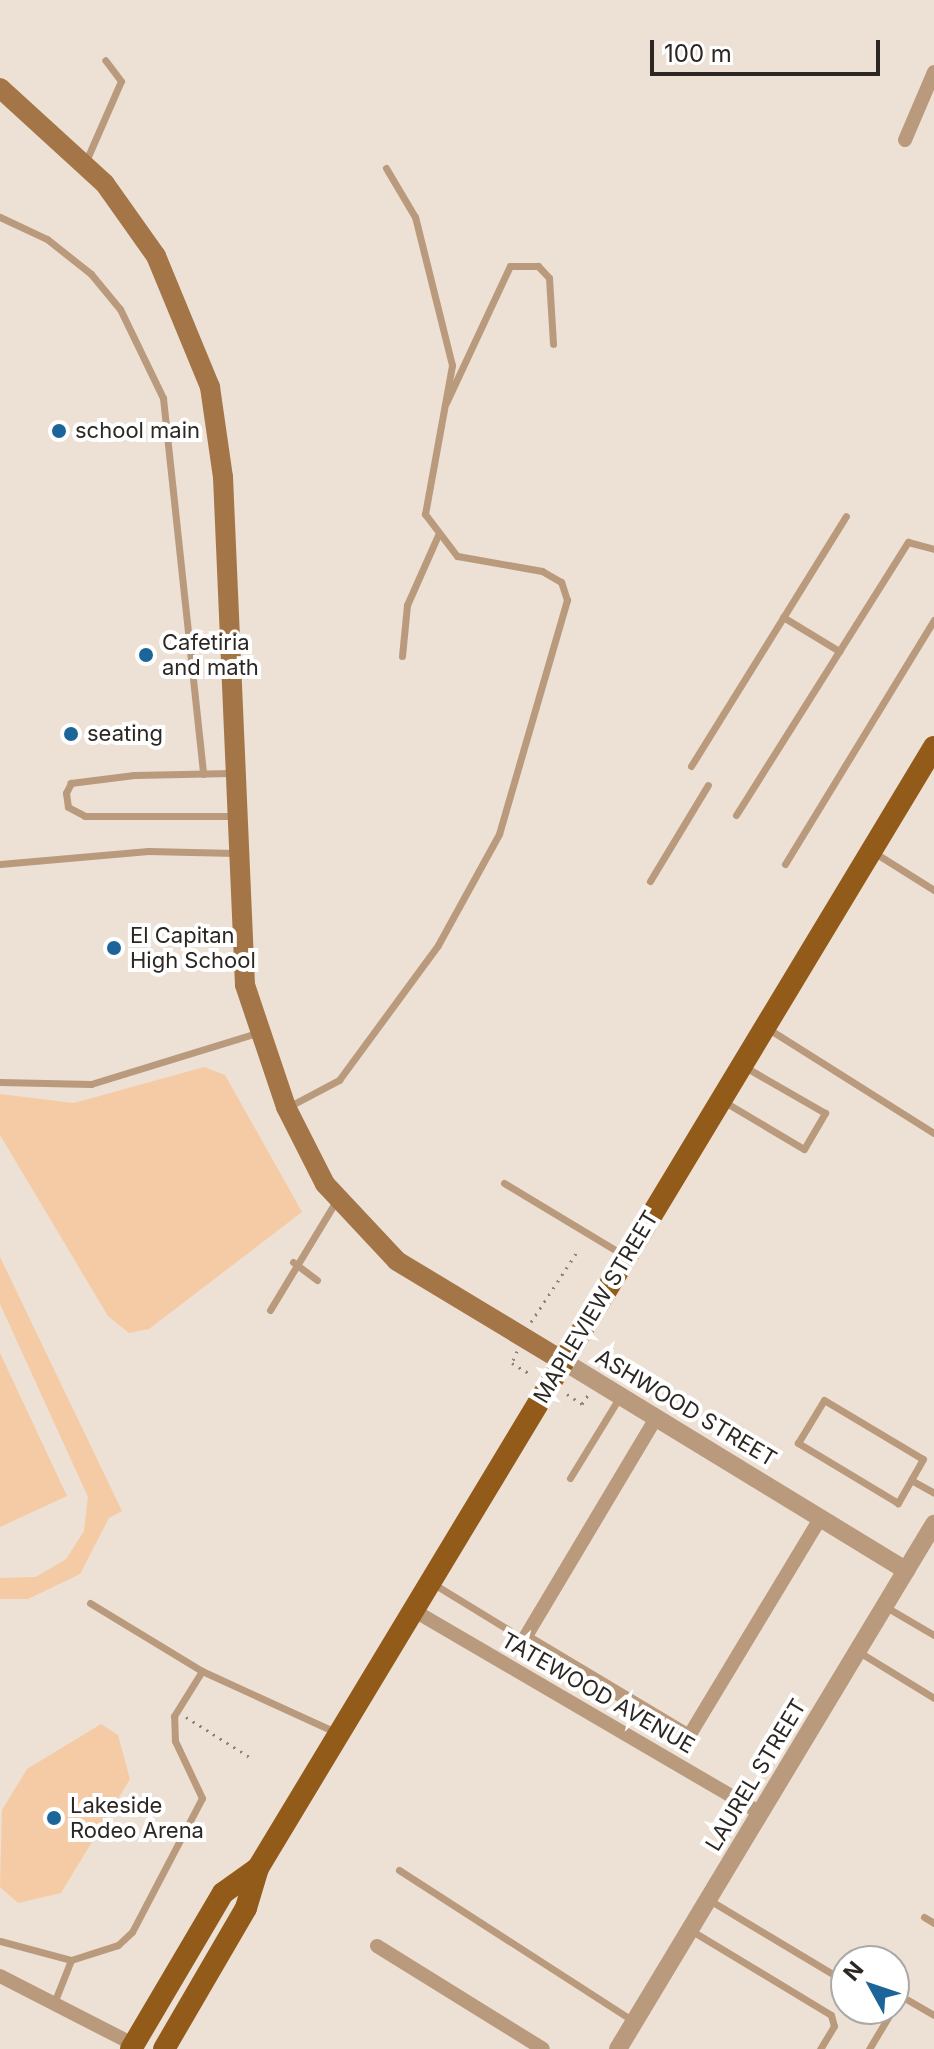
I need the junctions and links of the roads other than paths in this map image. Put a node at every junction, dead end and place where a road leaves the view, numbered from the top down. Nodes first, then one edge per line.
1 (105, 60) dead end
2 (934, 72) edge
3 (0, 88) edge
4 (905, 140) dead end
5 (85, 163) junction
6 (386, 168) dead end
7 (0, 217) edge
8 (553, 344) dead end
9 (445, 405) junction
10 (846, 516) dead end
11 (438, 535) junction
12 (934, 549) edge
13 (783, 617) junction
14 (934, 620) edge
15 (839, 651) junction
16 (402, 656) dead end
17 (931, 759) edge
18 (691, 766) dead end
19 (231, 773) junction
20 (203, 774) junction
21 (708, 785) dead end
22 (736, 815) dead end
23 (232, 816) junction
24 (871, 851) junction
25 (235, 853) junction
26 (0, 864) edge
27 (785, 864) dead end
28 (650, 881) dead end
29 (934, 890) edge
30 (765, 1027) junction
31 (258, 1032) junction
32 (742, 1065) junction
33 (0, 1082) edge
34 (721, 1100) junction
35 (286, 1107) junction
36 (934, 1133) edge
37 (504, 1183) dead end
38 (338, 1199) junction
39 (626, 1257) junction
40 (293, 1262) junction
41 (317, 1280) dead end
42 (270, 1310) dead end
43 (563, 1361) junction
44 (620, 1396) junction
45 (656, 1418) junction
46 (570, 1478) dead end
47 (911, 1480) junction
48 (934, 1493) edge
49 (821, 1517) junction
50 (933, 1528) edge
51 (906, 1570) junction
52 (430, 1582) junction
53 (90, 1603) dead end
54 (886, 1607) junction
55 (413, 1610) junction
56 (509, 1630) dead end
57 (934, 1635) edge
58 (859, 1652) junction
59 (202, 1671) junction
60 (934, 1698) edge
61 (338, 1734) junction
62 (761, 1813) junction
63 (258, 1868) junction
64 (399, 1870) dead end
65 (709, 1900) junction
66 (924, 1917) dead end
67 (934, 1923) edge
68 (690, 1930) junction
69 (0, 1941) edge
70 (377, 1946) dead end
71 (71, 1960) junction
72 (830, 1972) edge
73 (0, 1976) edge
74 (910, 2001) edge
75 (54, 2003) junction
76 (934, 2015) edge
77 (635, 2022) junction
78 (883, 2025) edge
79 (132, 2046) edge
80 (164, 2049) edge
81 (543, 2049) edge
82 (618, 2049) edge
83 (820, 2049) edge
84 (869, 2049) edge

1 - 5 lane
2 - 4 street
3 - 5 main road, ASHWOOD STREET
5 - 19 main road, ASHWOOD STREET
6 - 9 lane
7 - 20 lane
8 - 9 lane
9 - 11 lane
10 - 13 lane
11 - 16 lane
11 - 35 lane
12 - 15 lane
13 - 15 lane
13 - 18 lane
14 - 27 lane
15 - 22 lane
17 - 24 main road, MAPLEVIEW STREET
19 - 20 lane
19 - 23 main road, ASHWOOD STREET
20 - 23 lane
21 - 28 lane
23 - 25 main road, ASHWOOD STREET
24 - 29 lane
24 - 30 main road, MAPLEVIEW STREET
25 - 26 lane
25 - 31 main road, ASHWOOD STREET
30 - 32 main road, MAPLEVIEW STREET
30 - 36 lane
31 - 33 lane
31 - 35 main road, ASHWOOD STREET
32 - 34 main road, MAPLEVIEW STREET
32 - 34 lane
34 - 39 main road, MAPLEVIEW STREET
35 - 38 main road, ASHWOOD STREET
37 - 39 lane
38 - 40 lane
38 - 43 main road, ASHWOOD STREET
39 - 43 main road, MAPLEVIEW STREET
40 - 41 lane
40 - 42 lane
43 - 44 street, ASHWOOD STREET
43 - 52 main road, MAPLEVIEW STREET
44 - 45 street, ASHWOOD STREET
44 - 46 lane
45 - 49 street, ASHWOOD STREET
45 - 49 street
47 - 47 lane
47 - 48 lane
49 - 51 street, ASHWOOD STREET
50 - 51 street, LAUREL STREET
51 - 54 street, LAUREL STREET
52 - 55 main road, MAPLEVIEW STREET
52 - 56 lane
53 - 59 lane
54 - 57 lane
54 - 58 street, LAUREL STREET
55 - 61 main road, MAPLEVIEW STREET
55 - 62 street, TATEWOOD AVENUE
58 - 60 lane
58 - 62 street, LAUREL STREET
59 - 61 lane
59 - 71 lane
61 - 63 main road, MAPLEVIEW STREET
62 - 65 street, LAUREL STREET
63 - 79 main road, MAPLEVIEW STREET
63 - 80 main road, MAPLEVIEW STREET
64 - 77 lane
65 - 68 street, LAUREL STREET
65 - 72 lane
66 - 67 lane
68 - 77 street, LAUREL STREET
68 - 83 lane
69 - 71 lane
70 - 81 street
71 - 75 lane
73 - 75 street
74 - 76 lane
75 - 79 street
77 - 82 street, LAUREL STREET
78 - 84 lane

